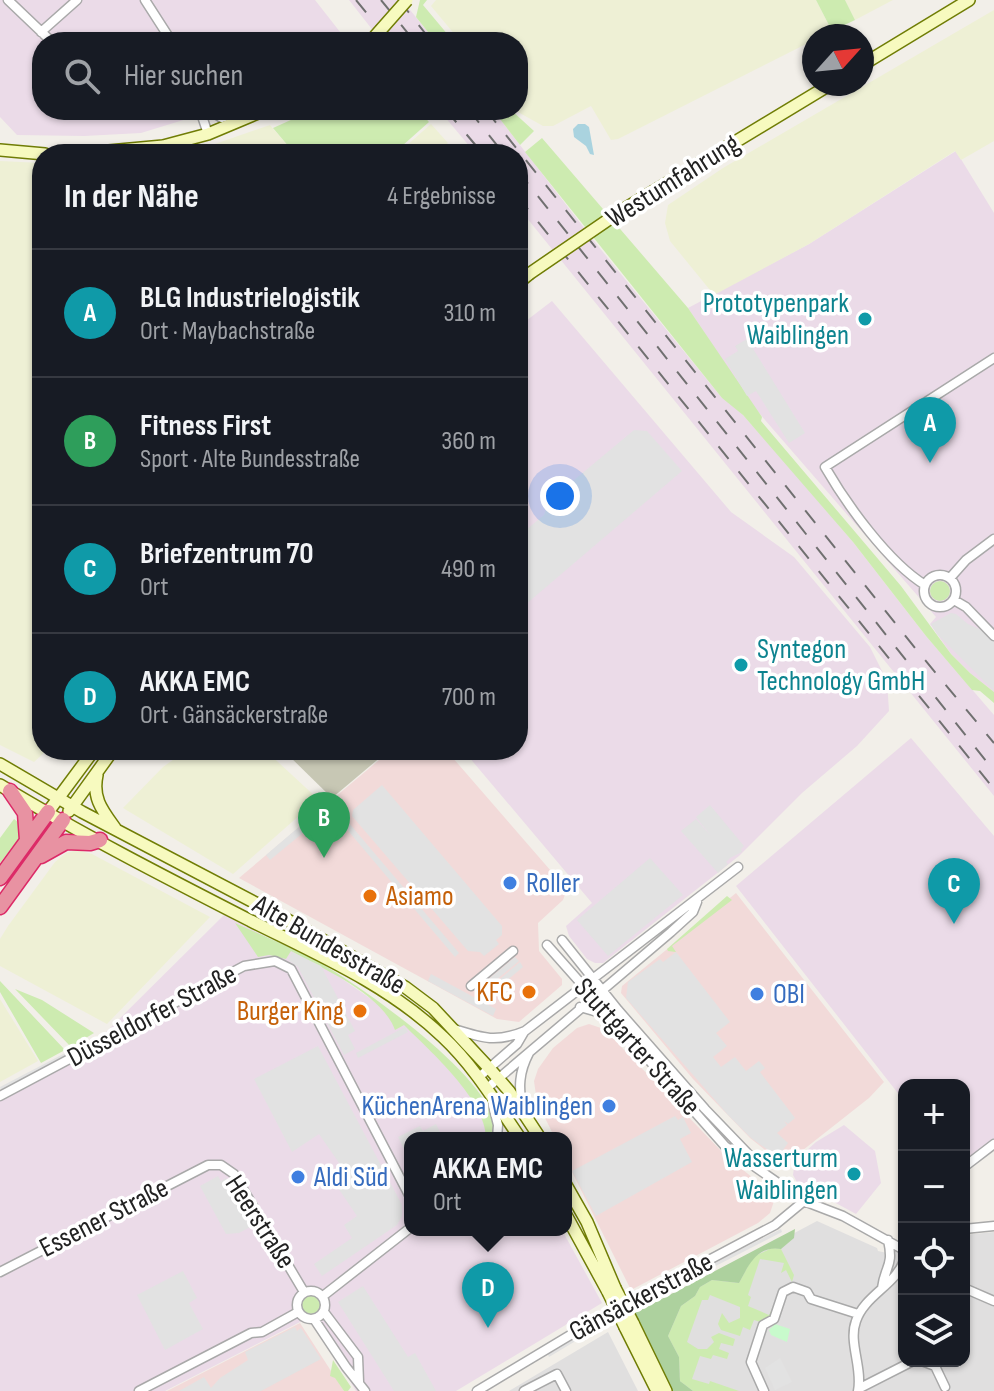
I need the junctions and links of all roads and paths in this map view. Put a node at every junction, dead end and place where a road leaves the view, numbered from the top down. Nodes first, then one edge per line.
1 (8, 0) edge
2 (77, 0) edge
3 (145, 0) edge
4 (407, 0) edge
5 (969, 0) edge
6 (41, 32) joint
7 (166, 32) edge
8 (379, 32) edge
9 (874, 58) edge
10 (811, 96) edge
11 (203, 120) edge
12 (241, 120) edge
13 (208, 134) junction
14 (166, 144) edge
15 (0, 150) edge
16 (32, 153) edge
17 (528, 275) edge
18 (994, 358) edge
19 (994, 539) edge
20 (950, 578) junction
21 (925, 585) junction
22 (954, 600) junction
23 (994, 636) edge
24 (87, 760) edge
25 (106, 760) edge
26 (0, 764) edge
27 (99, 770) junction
28 (5, 788) edge
29 (59, 797) junction
30 (73, 806) junction
31 (48, 812) junction
32 (63, 820) junction
33 (118, 831) junction
34 (27, 840) junction
35 (100, 840) junction
36 (37, 857) junction
37 (738, 867) dead end
38 (0, 878) edge
39 (697, 901) junction
40 (0, 907) edge
41 (562, 940) dead end
42 (547, 945) dead end
43 (513, 951) dead end
44 (593, 979) junction
45 (613, 979) junction
46 (582, 985) junction
47 (471, 986) dead end
48 (602, 989) junction
49 (593, 997) junction
50 (580, 1007) junction
51 (618, 1010) junction
52 (609, 1015) junction
53 (453, 1029) junction
54 (525, 1031) junction
55 (532, 1048) junction
56 (489, 1068) junction
57 (479, 1077) junction
58 (497, 1078) junction
59 (489, 1092) junction
60 (0, 1096) edge
61 (524, 1113) junction
62 (497, 1132) edge
63 (516, 1132) edge
64 (536, 1132) edge
65 (994, 1144) edge
66 (970, 1162) edge
67 (208, 1165) joint
68 (769, 1175) junction
69 (404, 1186) edge
70 (572, 1196) edge
71 (804, 1201) junction
72 (572, 1225) edge
73 (994, 1226) edge
74 (970, 1228) edge
75 (404, 1233) edge
76 (888, 1240) junction
77 (898, 1245) edge
78 (898, 1254) edge
79 (891, 1265) junction
80 (898, 1271) edge
81 (0, 1272) edge
82 (882, 1288) junction
83 (611, 1290) junction
84 (970, 1291) edge
85 (304, 1292) junction
86 (323, 1296) junction
87 (994, 1301) edge
88 (298, 1312) junction
89 (324, 1312) junction
90 (858, 1314) junction
91 (314, 1319) junction
92 (629, 1325) junction
93 (901, 1367) edge
94 (935, 1367) edge
95 (359, 1382) junction
96 (945, 1387) dead end
97 (859, 1389) edge
98 (139, 1391) edge
99 (365, 1391) edge
100 (477, 1391) edge
101 (524, 1391) edge
102 (566, 1391) edge
103 (657, 1391) edge
104 (666, 1391) edge
105 (764, 1391) edge

1 - 6 street
2 - 6 street
3 - 7 street
4 - 8 main road, bridge
5 - 9 main road
10 - 17 main road, Westumfahrung, bridge
11 - 13 street
12 - 13 main road
13 - 14 main road
15 - 16 main road
18 - 21 street
19 - 20 street
20 - 21 street
20 - 22 street
21 - 22 street
22 - 23 street
24 - 29 main road
25 - 27 main road
26 - 29 main road, Alte Bundesstraße
27 - 30 main road
27 - 33 main road
28 - 31 main road, Alte Bundesstraße
28 - 34 highway
29 - 30 main road, Alte Bundesstraße
29 - 31 main road
30 - 32 main road
30 - 33 main road, Alte Bundesstraße
31 - 32 main road, Alte Bundesstraße
31 - 34 highway
32 - 35 main road, Alte Bundesstraße
32 - 36 highway
33 - 53 main road, Alte Bundesstraße
34 - 38 highway
35 - 36 highway
35 - 57 main road, Alte Bundesstraße
36 - 40 highway
37 - 39 street
39 - 44 street
39 - 45 street
41 - 44 street, Stuttgarter Straße
42 - 46 street, Stuttgarter Straße
43 - 47 street
44 - 46 street
44 - 48 street, Stuttgarter Straße
45 - 48 street
45 - 51 street, Stuttgarter Straße
46 - 49 street, Stuttgarter Straße
46 - 54 street
48 - 49 street
48 - 51 street, Stuttgarter Straße
49 - 50 street
49 - 52 street, Stuttgarter Straße
50 - 52 street
50 - 55 street
51 - 68 street, Stuttgarter Straße
52 - 68 street, Stuttgarter Straße
53 - 54 street
53 - 56 main road, Alte Bundesstraße
54 - 56 street
55 - 58 street
55 - 61 street
56 - 57 street
56 - 58 main road, Alte Bundesstraße
57 - 59 main road, Alte Bundesstraße
58 - 59 street
58 - 61 main road, Alte Bundesstraße
59 - 62 street
59 - 63 main road, Alte Bundesstraße
60 - 69 street, Düsseldorfer Straße
61 - 64 main road, Alte Bundesstraße
65 - 66 street
67 - 81 street, Essener Straße
67 - 85 street, Heerstraße
68 - 71 street, Stuttgarter Straße
70 - 83 main road
71 - 76 street, Stuttgarter Straße
71 - 100 street, Gänsäckerstraße
72 - 83 main road
73 - 74 street
75 - 86 street
76 - 77 street, Stuttgarter Straße
76 - 79 street
78 - 79 street
79 - 82 street
80 - 82 street
82 - 90 street
83 - 92 main road, bridge
84 - 87 street
85 - 86 street
85 - 88 street
86 - 89 street
88 - 91 street
88 - 98 street
89 - 91 street
89 - 95 street
90 - 97 street
90 - 105 street
91 - 95 street
92 - 103 main road
92 - 104 main road
93 - 97 street
94 - 96 street
95 - 99 street
101 - 102 street

